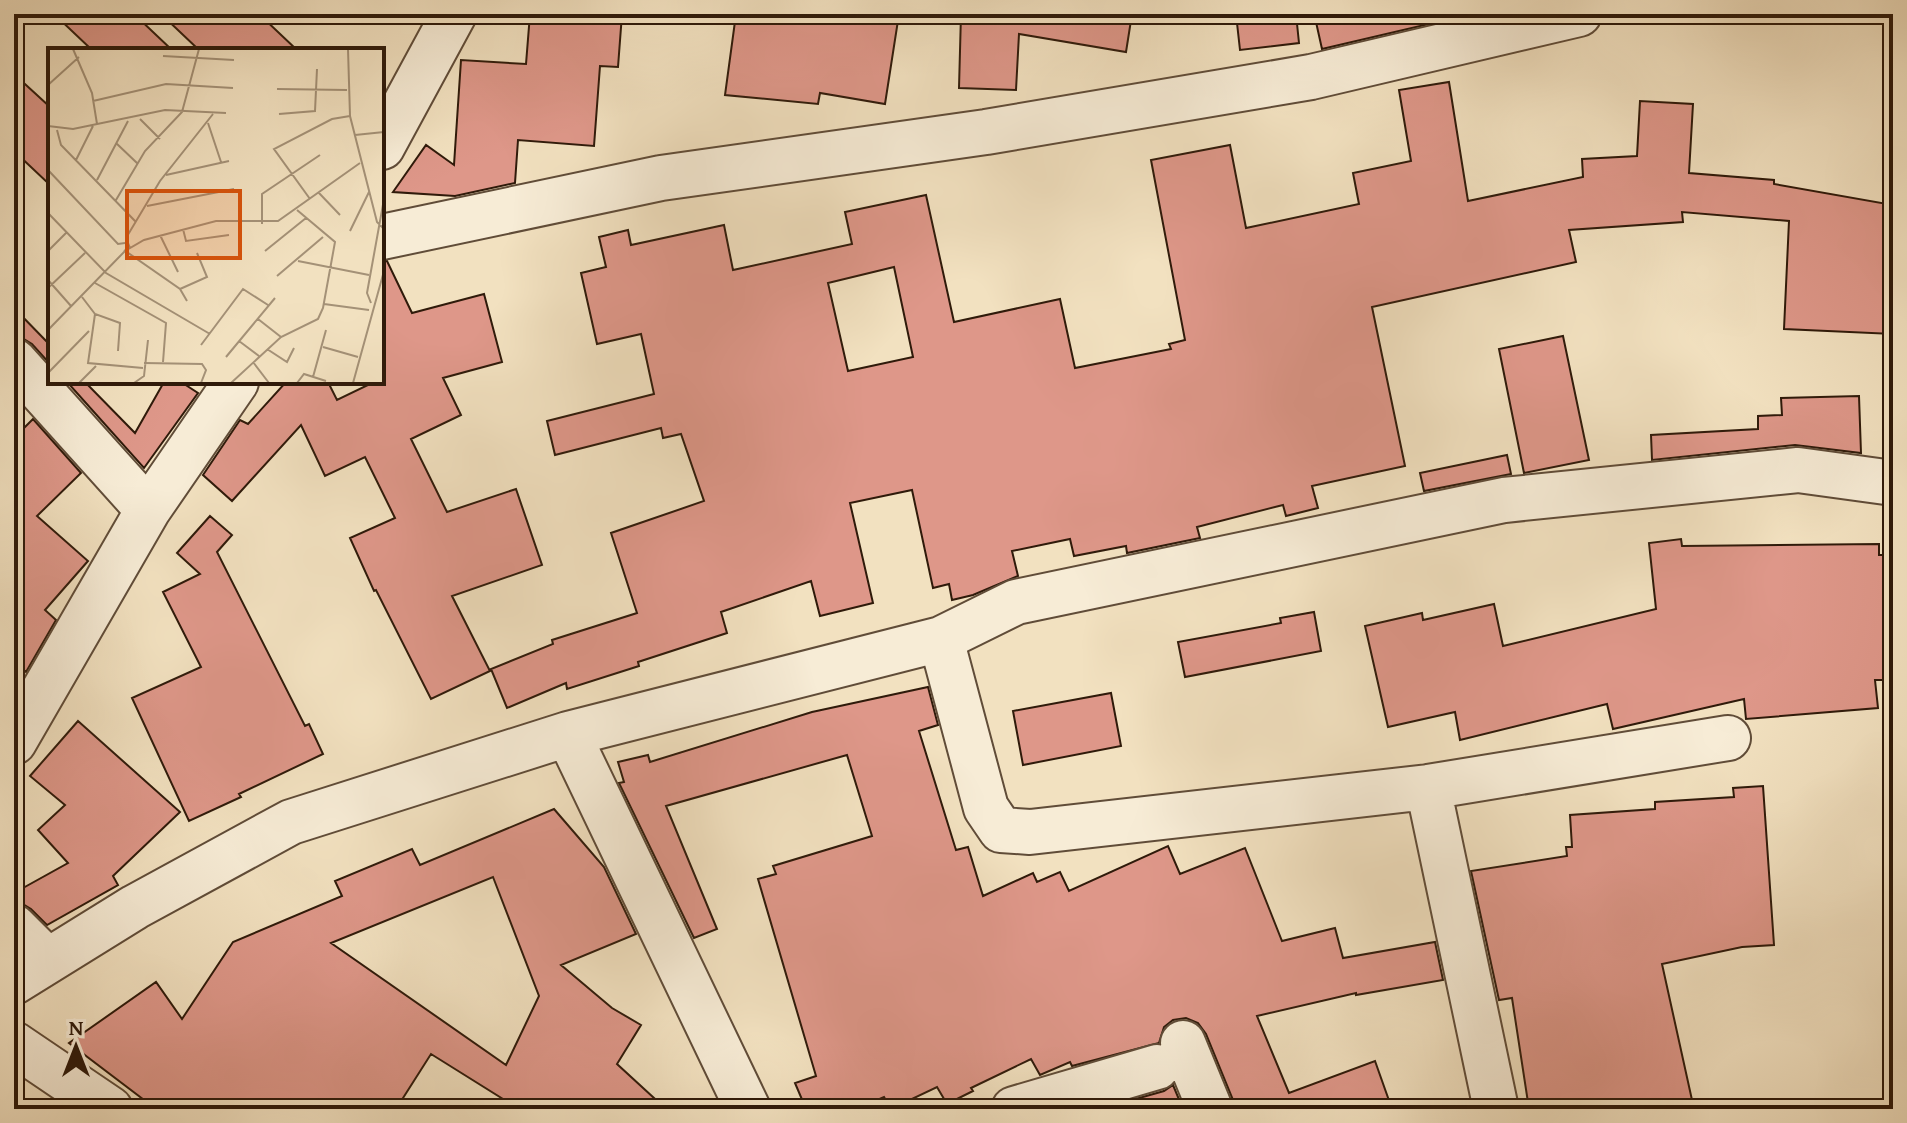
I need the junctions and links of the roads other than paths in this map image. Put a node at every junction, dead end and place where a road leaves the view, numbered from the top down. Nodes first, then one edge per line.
1 (454, 14) edge
2 (1579, 14) edge
3 (384, 143) edge
4 (384, 237) edge
5 (14, 361) edge
6 (235, 384) edge
7 (1893, 483) edge
8 (148, 510) junction
9 (941, 639) junction
10 (568, 734) junction
11 (1728, 738) dead end
12 (14, 742) edge
13 (1428, 787) junction
14 (14, 927) edge
15 (30, 971) edge
16 (14, 1044) edge
17 (110, 1109) edge
18 (748, 1109) edge
19 (1014, 1109) edge
20 (1210, 1109) edge
21 (1496, 1109) edge

1 - 3 street
2 - 4 street
5 - 8 street
6 - 8 street
7 - 9 street
8 - 12 street
9 - 10 street
9 - 13 street
10 - 15 street
10 - 18 street
11 - 13 street
13 - 21 street
14 - 15 street
16 - 17 street
19 - 20 street

